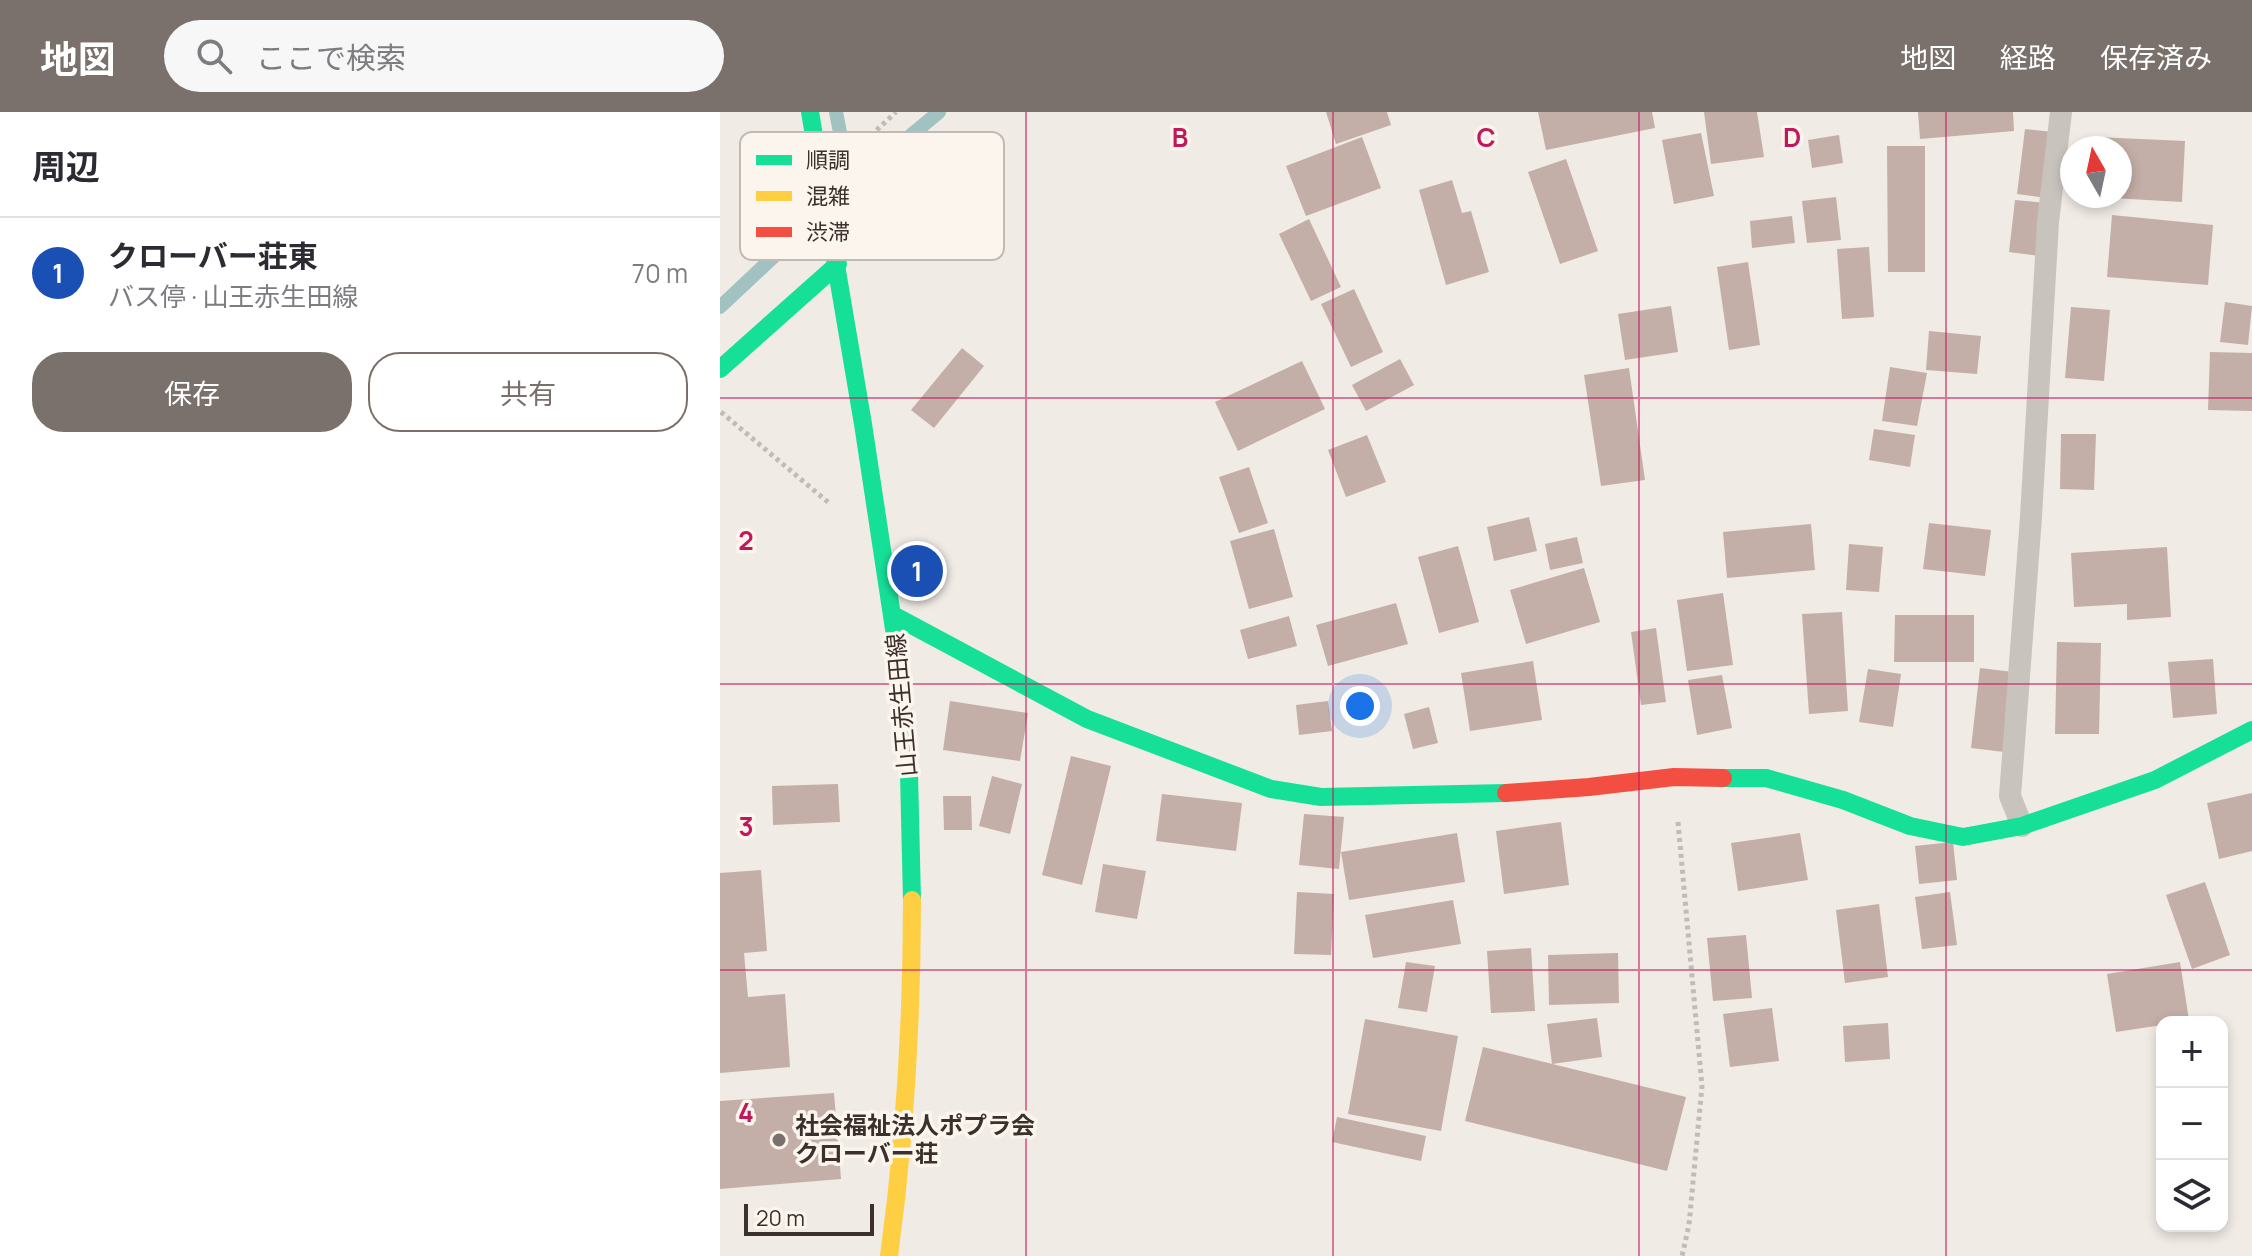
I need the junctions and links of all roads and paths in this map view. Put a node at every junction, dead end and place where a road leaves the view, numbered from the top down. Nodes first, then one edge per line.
1 (810, 112) edge
2 (2061, 112) edge
3 (814, 132) edge
4 (837, 260) edge
5 (838, 264) junction
6 (720, 369) edge
7 (720, 411) edge
8 (836, 509) dead end
9 (893, 615) junction
10 (2252, 730) edge
11 (1674, 777) junction
12 (2022, 826) junction
13 (889, 1256) edge
14 (1682, 1256) edge

1 - 3 street, 山王赤生田線
2 - 12 lane
4 - 5 street, 山王赤生田線
5 - 6 street
5 - 9 street, 山王赤生田線
7 - 8 path
9 - 11 street
9 - 13 street, 山王赤生田線
10 - 12 street
11 - 12 street
11 - 14 path

